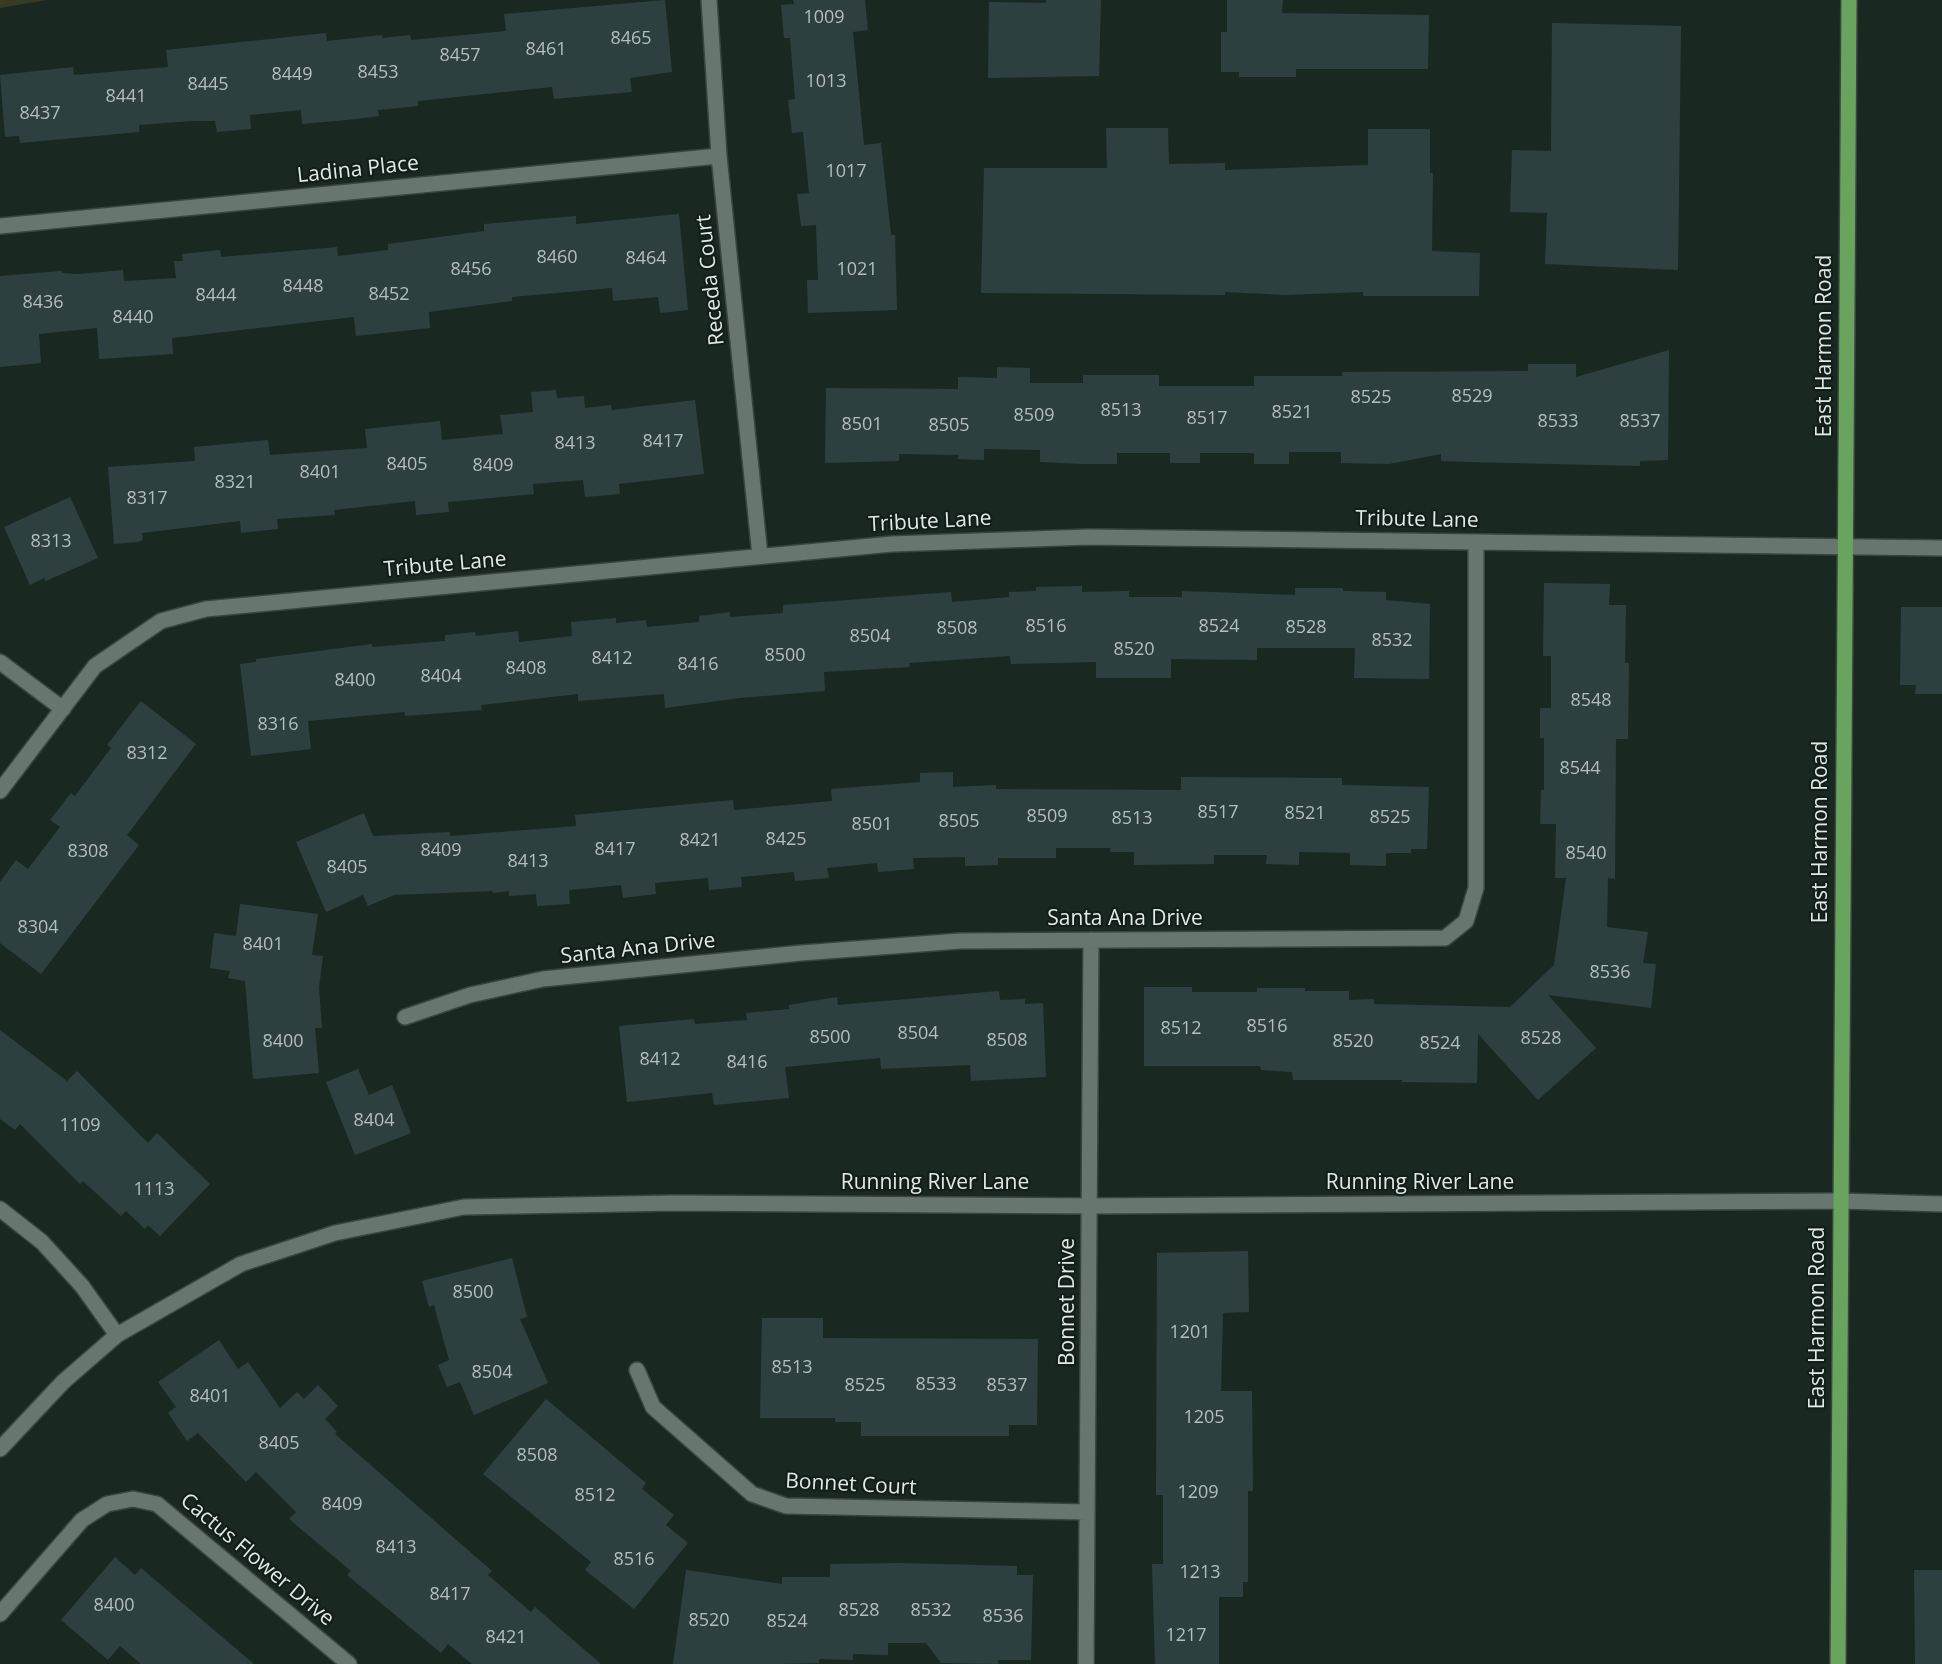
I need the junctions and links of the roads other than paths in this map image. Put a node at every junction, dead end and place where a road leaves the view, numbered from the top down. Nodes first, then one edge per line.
1 (709, 0) edge
2 (1849, 0) edge
3 (719, 156) junction
4 (0, 226) edge
5 (1476, 542) junction
6 (1845, 547) junction
7 (1942, 548) edge
8 (760, 556) junction
9 (0, 662) edge
10 (63, 708) junction
11 (0, 791) edge
12 (1091, 940) junction
13 (405, 1017) dead end
14 (1840, 1201) junction
15 (1942, 1204) edge
16 (1090, 1206) junction
17 (0, 1209) edge
18 (117, 1335) junction
19 (637, 1370) dead end
20 (0, 1449) edge
21 (1087, 1512) junction
22 (0, 1614) edge
23 (350, 1664) edge
24 (1086, 1664) edge
25 (1838, 1664) edge

1 - 3 street, Receda Court
2 - 6 main road, East Harmon Road
3 - 4 street, Ladina Place
3 - 8 street, Receda Court
5 - 6 street, Tribute Lane
5 - 8 street, Tribute Lane
5 - 12 street, Santa Ana Drive
6 - 7 street, Tribute Lane
6 - 14 main road, East Harmon Road
8 - 10 street, Tribute Lane
9 - 10 street
10 - 11 street, Tribute Lane
12 - 13 street, Santa Ana Drive
12 - 16 street, Bonnet Drive
14 - 15 street, Running River Lane
14 - 16 street, Running River Lane
14 - 25 main road, East Harmon Road
16 - 18 street, Running River Lane
16 - 21 street, Bonnet Drive
17 - 18 street
18 - 20 street, Running River Lane
19 - 21 street, Bonnet Court
21 - 24 street, Bonnet Drive
22 - 23 street, Cactus Flower Drive

